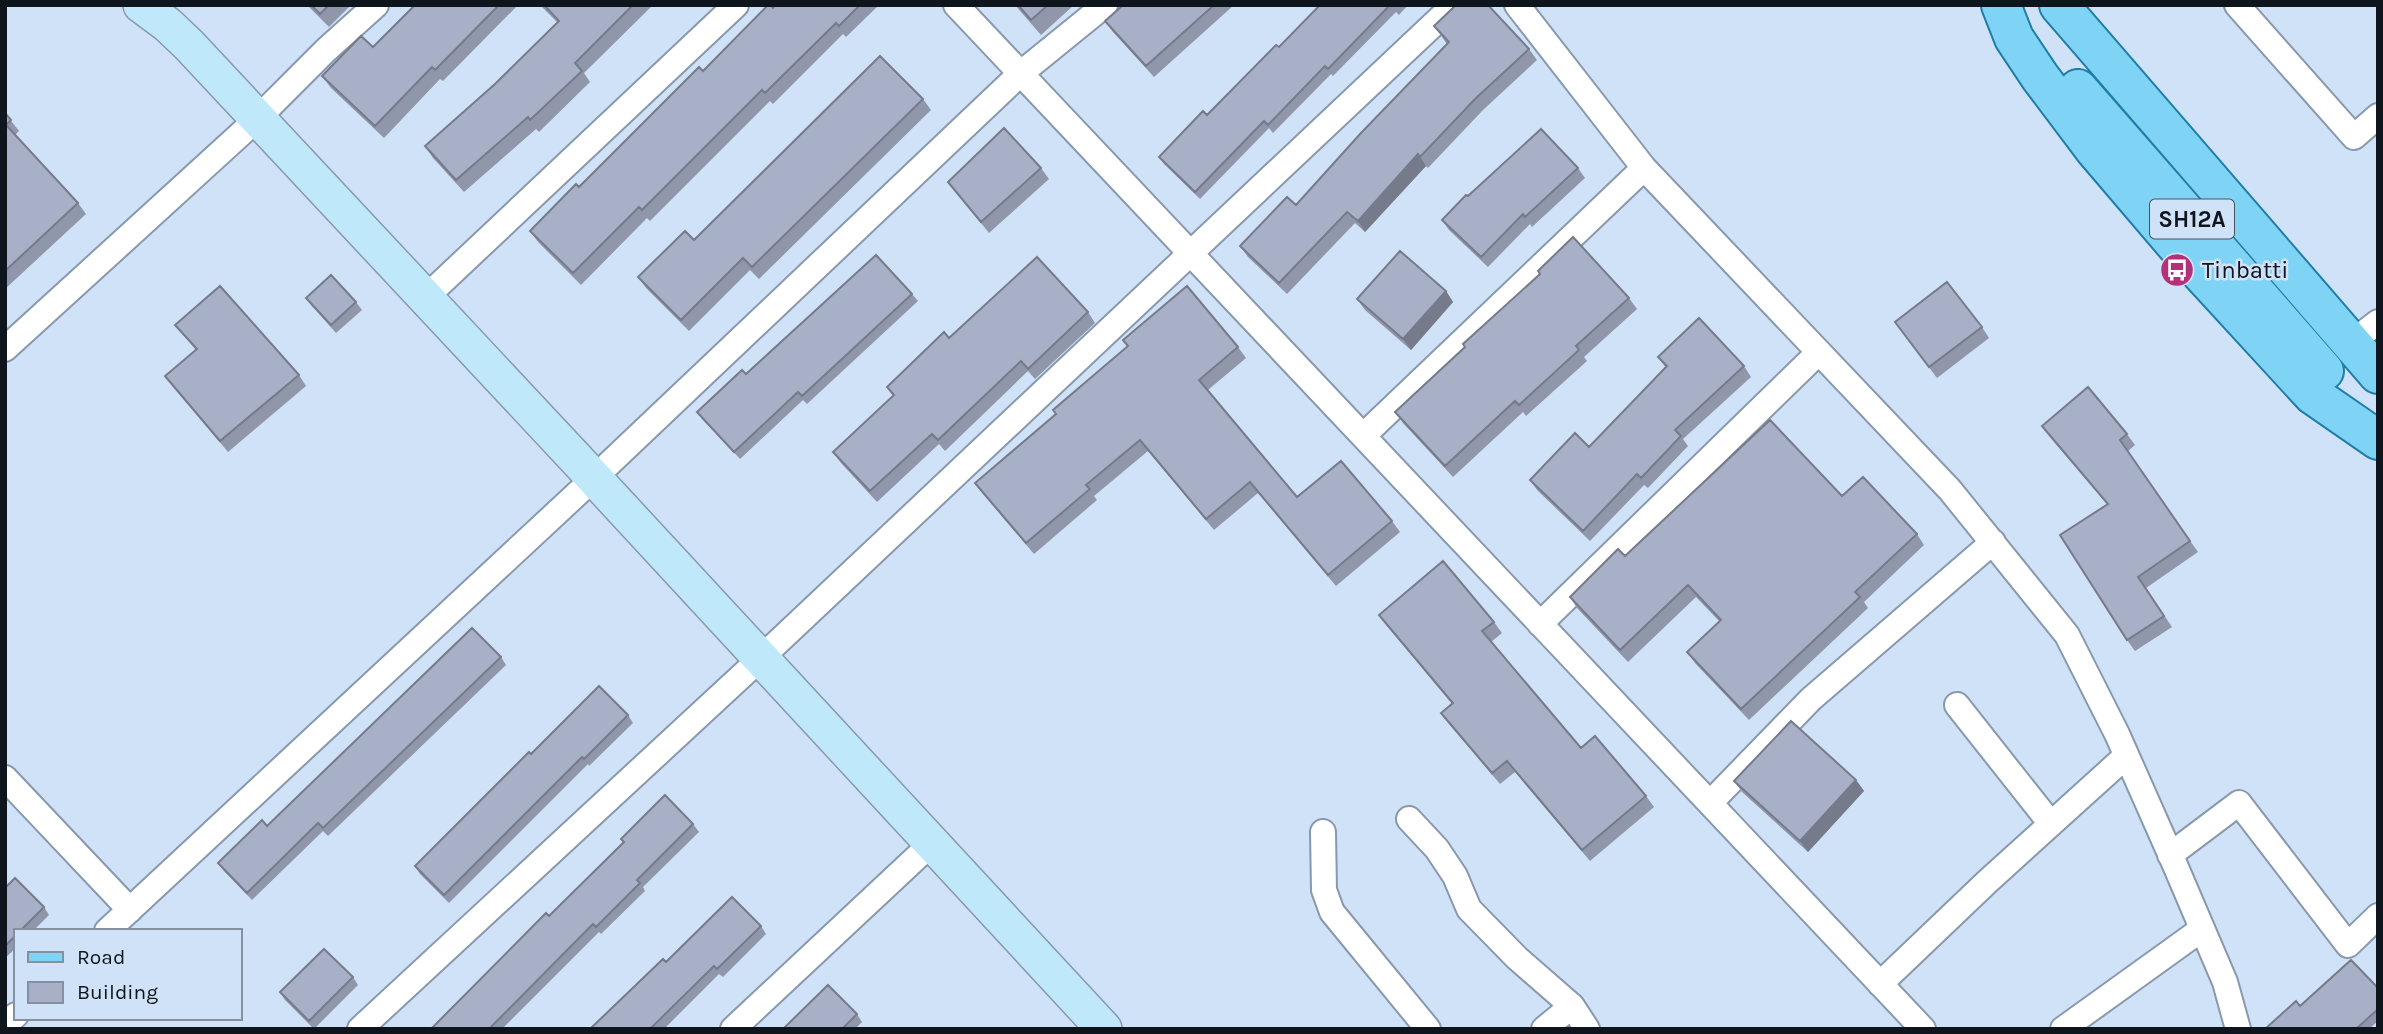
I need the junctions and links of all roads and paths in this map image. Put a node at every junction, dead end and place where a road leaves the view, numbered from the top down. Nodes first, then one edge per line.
1 (141, 5) edge
2 (376, 5) edge
3 (736, 5) edge
4 (956, 5) edge
5 (1105, 5) edge
6 (1454, 5) edge
7 (1517, 5) edge
8 (2003, 5) edge
9 (2059, 5) edge
10 (2237, 5) edge
11 (1020, 74) junction
12 (2378, 116) edge
13 (257, 119) junction
14 (1644, 169) junction
15 (1192, 254) junction
16 (425, 298) junction
17 (2365, 333) edge
18 (5, 349) edge
19 (1819, 352) junction
20 (2378, 374) edge
21 (2378, 433) edge
22 (1363, 436) junction
23 (2378, 440) edge
24 (594, 478) junction
25 (1993, 542) junction
26 (1540, 624) junction
27 (761, 658) junction
28 (1958, 705) dead end
29 (2126, 755) junction
30 (5, 778) edge
31 (1710, 803) junction
32 (1409, 819) dead end
33 (2051, 824) junction
34 (1323, 832) dead end
35 (932, 843) junction
36 (2170, 855) junction
37 (130, 910) junction
38 (2378, 916) edge
39 (109, 929) edge
40 (2202, 929) junction
41 (1880, 984) junction
42 (1572, 1006) junction
43 (1101, 1028) edge
44 (360, 1029) edge
45 (733, 1029) edge
46 (1428, 1029) edge
47 (1544, 1029) edge
48 (1587, 1029) edge
49 (1923, 1029) edge
50 (2063, 1029) edge
51 (2238, 1029) edge

1 - 13 main road
2 - 13 street
3 - 16 street
4 - 11 street
5 - 11 street
6 - 15 street
7 - 14 street
8 - 21 main road, SH12A
8 - 23 main road, SH12A
9 - 17 main road, SH12A
10 - 12 street
11 - 15 street
11 - 24 street
13 - 16 main road
13 - 18 street
14 - 19 street
14 - 22 street
15 - 22 street
15 - 27 street
16 - 24 main road
17 - 20 main road, SH12A
19 - 25 street
19 - 26 street
22 - 26 street
24 - 27 main road
24 - 37 street
25 - 29 street
25 - 31 street
26 - 31 street
27 - 35 main road
27 - 44 street
28 - 33 street
29 - 33 street
29 - 36 street
30 - 37 street
31 - 41 street
32 - 42 street
33 - 41 street
34 - 46 street
35 - 43 main road
35 - 45 street
36 - 38 street
36 - 40 street
37 - 39 street
40 - 50 street
40 - 51 street
41 - 49 street
42 - 47 street
42 - 48 street

